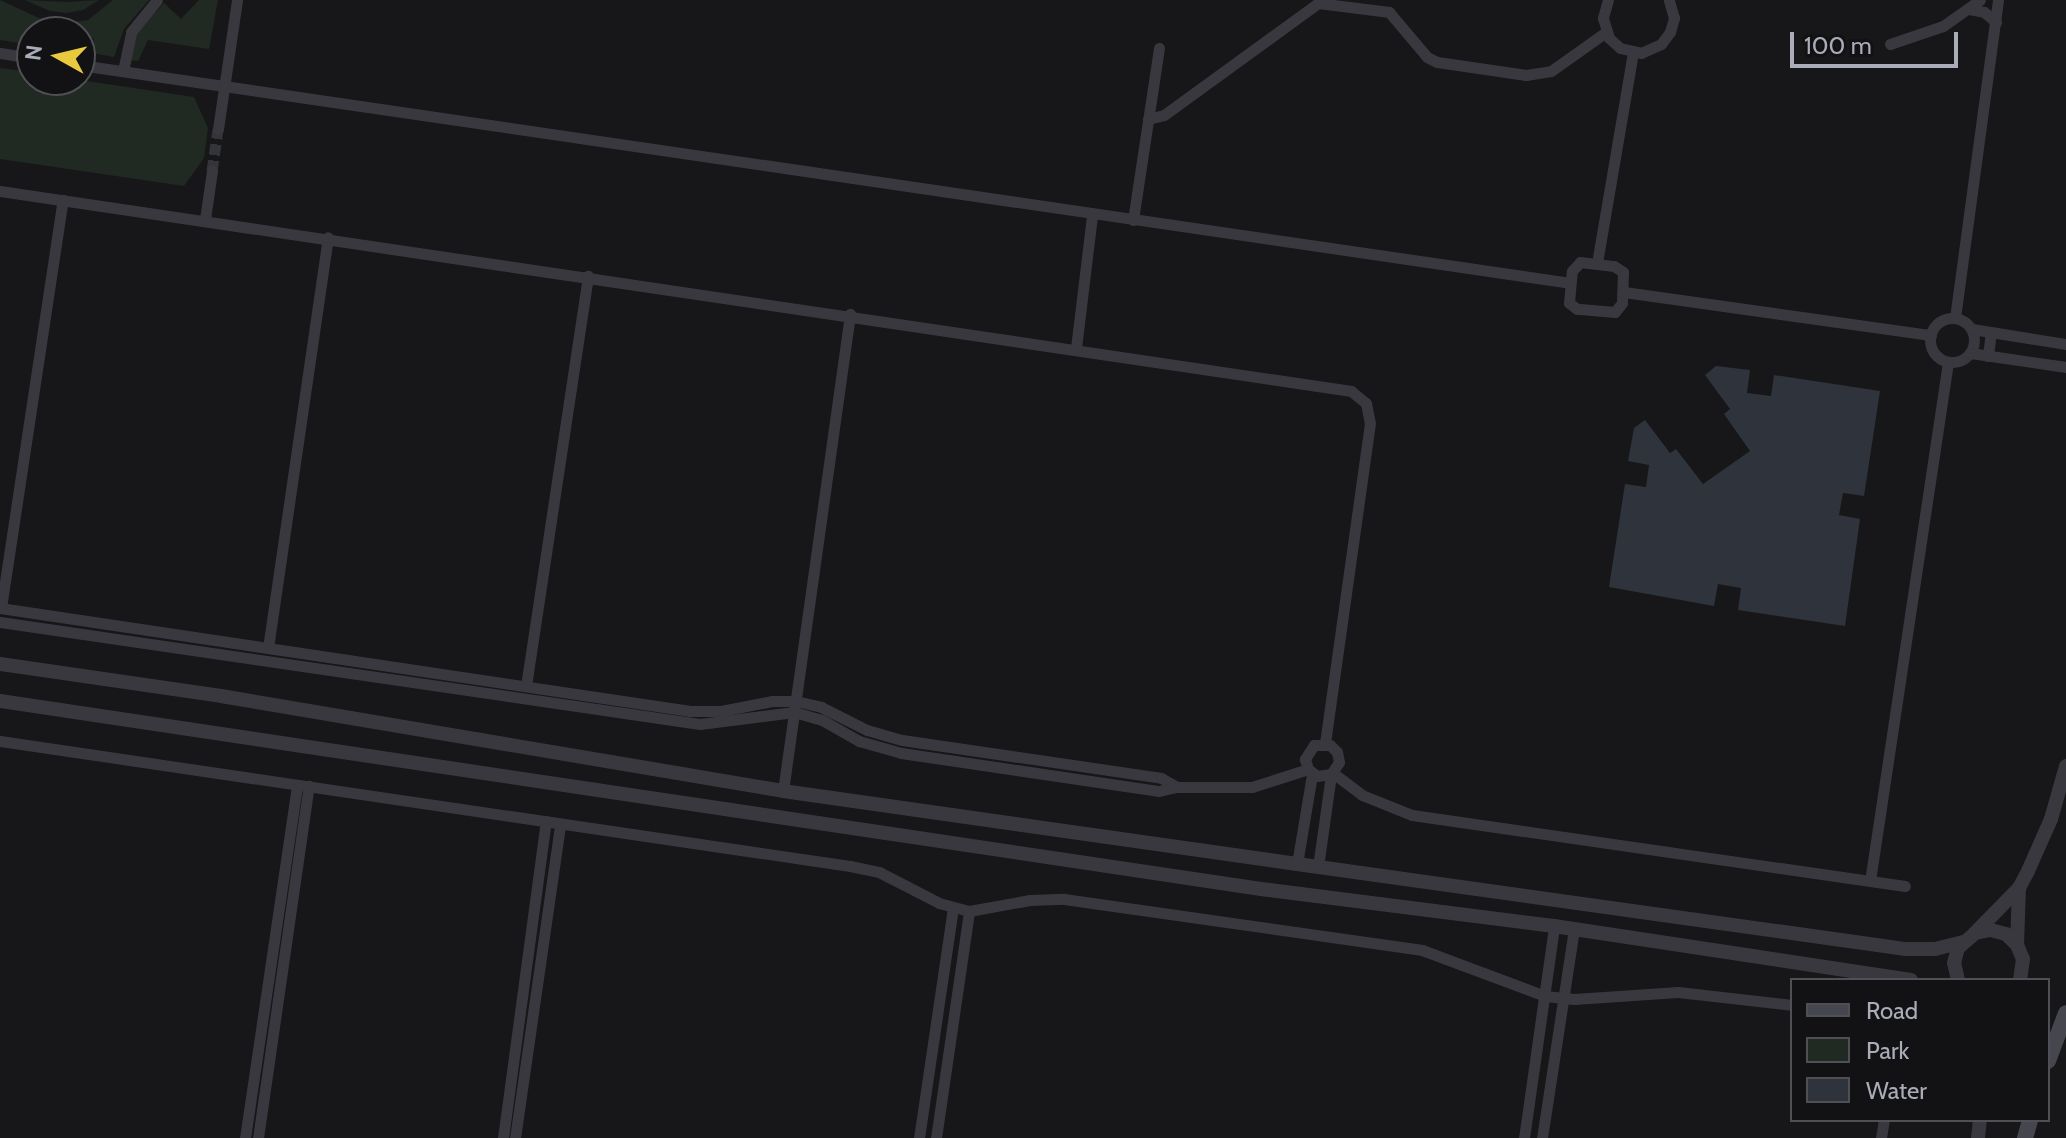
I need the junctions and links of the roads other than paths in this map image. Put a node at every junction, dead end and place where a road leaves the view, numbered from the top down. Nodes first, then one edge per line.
1 (157, 0) edge
2 (237, 0) edge
3 (1608, 0) edge
4 (1669, 0) edge
5 (1980, 0) edge
6 (1998, 0) edge
7 (1969, 9) junction
8 (1996, 22) junction
9 (1606, 32) junction
10 (1890, 44) dead end
11 (1159, 48) dead end
12 (1633, 53) junction
13 (96, 67) edge
14 (123, 71) junction
15 (225, 86) junction
16 (1148, 119) junction
17 (218, 129) tunnel mouth
18 (212, 171) tunnel mouth
19 (0, 191) edge
20 (63, 200) junction
21 (1092, 215) junction
22 (205, 219) junction
23 (1133, 220) junction
24 (328, 237) junction
25 (1597, 263) junction
26 (588, 276) junction
27 (1570, 283) junction
28 (1624, 292) junction
29 (850, 314) junction
30 (1955, 318) junction
31 (1972, 329) junction
32 (1991, 332) junction
33 (1931, 335) junction
34 (2063, 343) edge
35 (1076, 348) junction
36 (1970, 353) junction
37 (1988, 356) junction
38 (1948, 362) junction
39 (2061, 366) edge
40 (0, 608) edge
41 (0, 622) edge
42 (268, 648) junction
43 (0, 664) edge
44 (526, 686) junction
45 (0, 701) edge
46 (795, 707) junction
47 (0, 741) edge
48 (1325, 743) junction
49 (2066, 766) edge
50 (1310, 772) junction
51 (1332, 774) junction
52 (303, 786) junction
53 (783, 791) junction
54 (862, 801) junction
55 (2058, 818) edge
56 (546, 821) junction
57 (560, 824) junction
58 (858, 828) junction
59 (1045, 828) junction
60 (1040, 855) junction
61 (1297, 864) junction
62 (1318, 867) junction
63 (1870, 881) junction
64 (1905, 886) dead end
65 (2019, 888) junction
66 (953, 908) junction
67 (969, 911) junction
68 (1554, 926) junction
69 (1574, 929) junction
70 (1969, 937) junction
71 (2017, 945) junction
72 (1898, 978) edge
73 (1958, 978) edge
74 (2020, 978) edge
75 (1545, 996) junction
76 (1563, 999) junction
77 (1790, 1005) edge
78 (2066, 1013) edge
79 (2050, 1056) edge
80 (245, 1138) edge
81 (258, 1138) edge
82 (503, 1138) edge
83 (515, 1138) edge
84 (919, 1138) edge
85 (936, 1138) edge
86 (1524, 1138) edge
87 (1542, 1138) edge

1 - 14 street
2 - 15 street
3 - 9 street
4 - 12 street
5 - 7 street
6 - 8 street
7 - 8 street
7 - 10 street
8 - 30 street
9 - 12 street
9 - 16 street
11 - 16 street
12 - 25 street
13 - 14 street
14 - 15 street
15 - 17 street
15 - 21 street
16 - 23 street
18 - 22 street
19 - 20 street
20 - 22 street
20 - 40 street
21 - 23 street
21 - 35 street
22 - 24 street
23 - 27 street
24 - 26 street
24 - 42 street
25 - 27 street
25 - 28 street
26 - 29 street
26 - 44 street
27 - 28 street
28 - 33 street
29 - 35 street
29 - 46 street
30 - 31 street
30 - 33 street
31 - 32 street
31 - 36 street
32 - 34 street
32 - 37 street
33 - 38 street
34 - 39 street
35 - 48 street
36 - 37 street
36 - 38 street
37 - 39 street
38 - 63 street
40 - 42 street
41 - 46 street
42 - 44 street
43 - 53 street
44 - 46 street
45 - 58 street
46 - 50 street
46 - 53 street
47 - 52 street
48 - 50 street
48 - 51 street
49 - 55 street
50 - 51 street
50 - 61 street
51 - 62 street
51 - 63 street
52 - 56 street
52 - 80 street
52 - 81 street
53 - 54 street
54 - 58 street
54 - 59 street
55 - 65 street
56 - 57 street
56 - 82 street
57 - 66 street
57 - 83 street
58 - 60 street
59 - 60 street
59 - 61 street
60 - 68 street
61 - 62 street
62 - 70 street
63 - 64 street
65 - 70 street
65 - 71 street
66 - 67 street
66 - 84 street
67 - 75 street
67 - 85 street
68 - 69 street
68 - 75 street
69 - 72 street
69 - 76 street
70 - 71 street
70 - 73 street
71 - 74 street
75 - 76 street
75 - 86 street
76 - 77 street
76 - 87 street
78 - 79 main road

